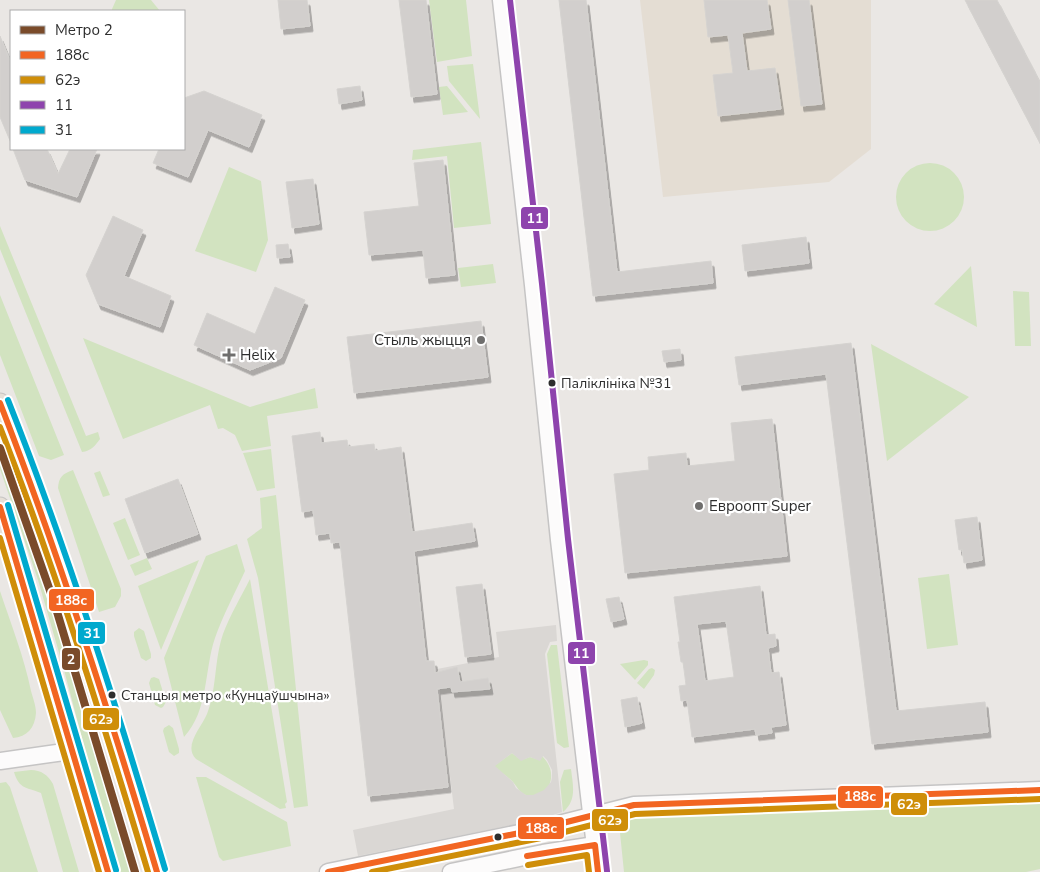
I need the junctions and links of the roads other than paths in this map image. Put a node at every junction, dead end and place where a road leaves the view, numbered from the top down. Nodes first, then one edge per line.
1 (501, 0) edge
2 (0, 403) edge
3 (0, 507) edge
4 (71, 751) junction
5 (0, 761) edge
6 (1040, 790) edge
7 (592, 814) junction
8 (595, 845) junction
9 (108, 872) edge
10 (157, 872) edge
11 (328, 872) edge
12 (451, 872) edge
13 (598, 872) edge

1 - 7 main road
2 - 10 main road
3 - 4 main road
4 - 5 main road
4 - 9 main road
6 - 7 main road
7 - 8 main road
7 - 11 main road
8 - 12 main road
8 - 13 main road

